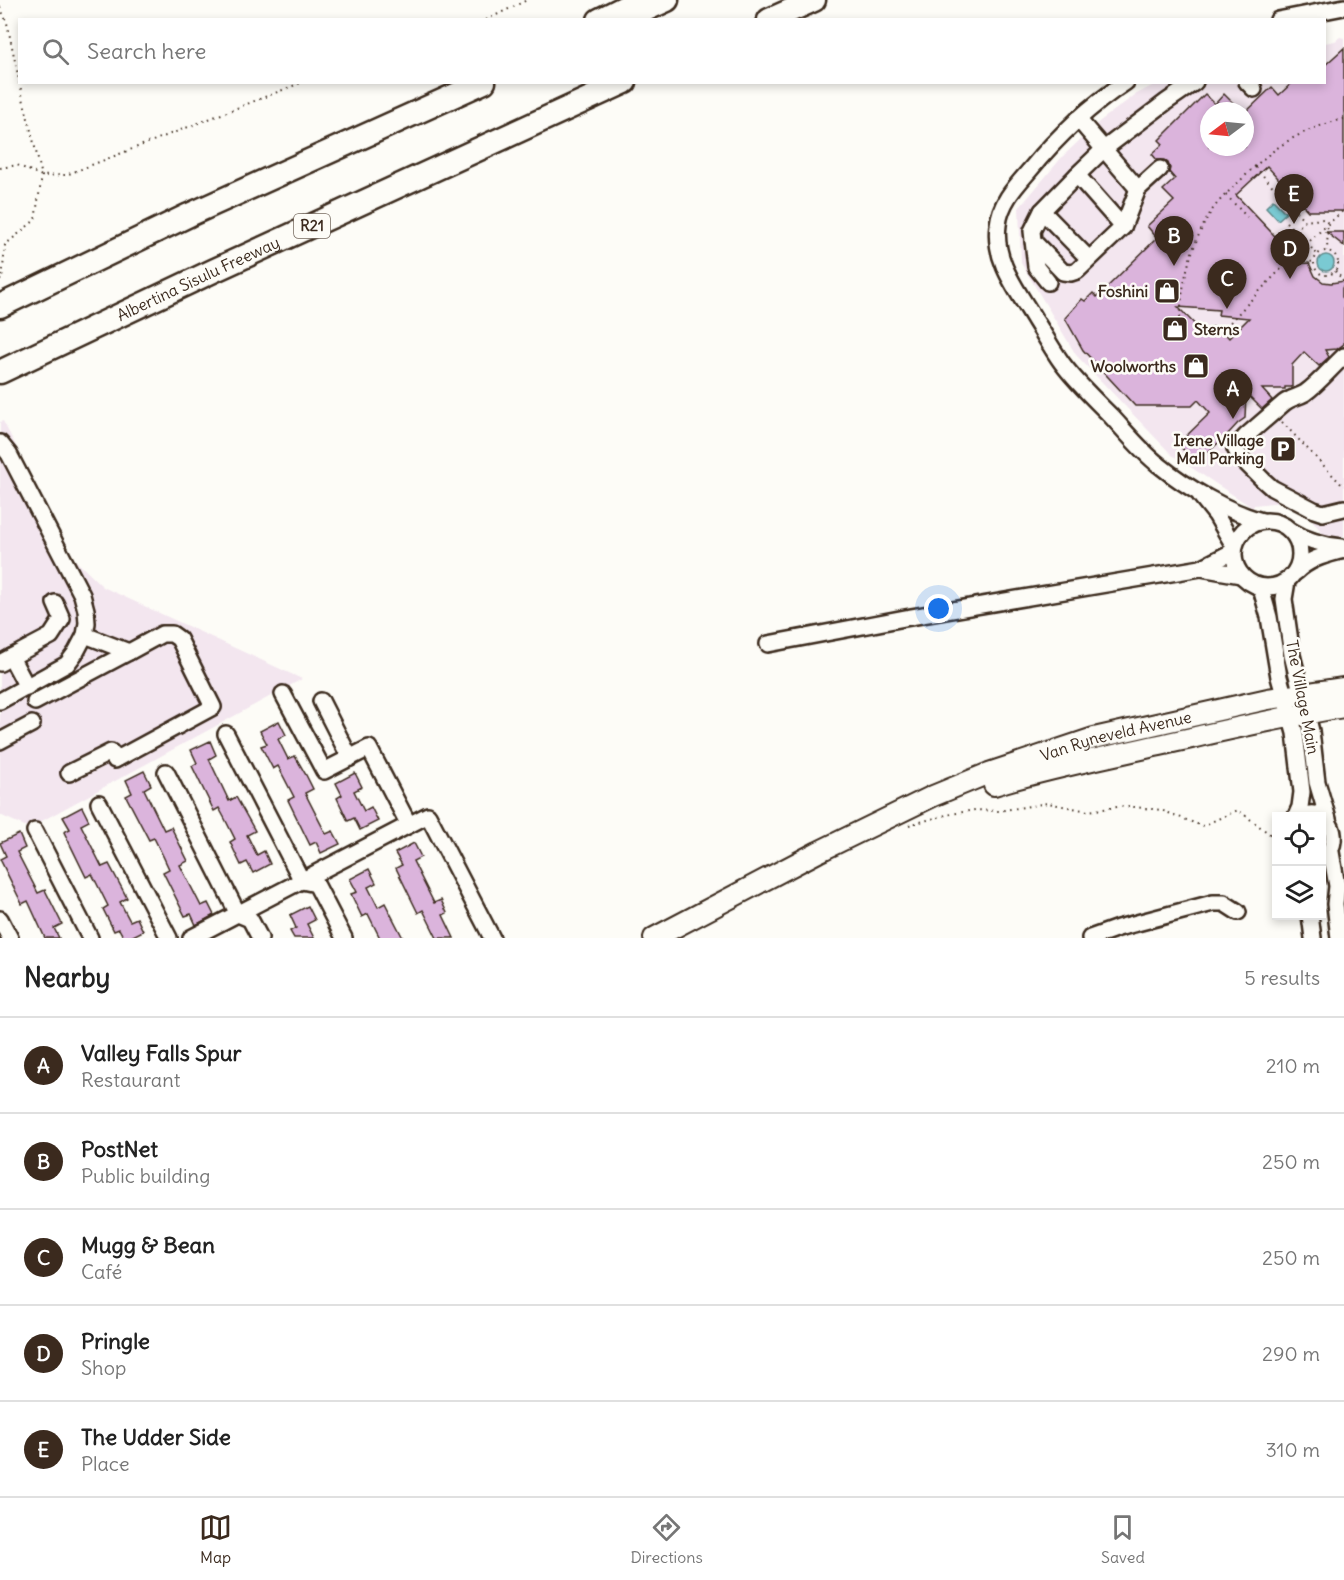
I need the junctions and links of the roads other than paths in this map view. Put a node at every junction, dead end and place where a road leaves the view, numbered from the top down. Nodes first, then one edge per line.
1 (640, 0) edge
2 (667, 0) edge
3 (814, 0) edge
4 (819, 0) edge
5 (1344, 7) edge
6 (790, 10) junction
7 (603, 18) edge
8 (628, 18) edge
9 (773, 18) edge
10 (1288, 18) edge
11 (461, 84) edge
12 (480, 84) edge
13 (621, 84) edge
14 (1123, 84) edge
15 (1192, 84) edge
16 (1078, 119) junction
17 (376, 131) junction
18 (1104, 149) junction
19 (1160, 169) dead end
20 (1077, 175) junction
21 (1138, 189) junction
22 (1042, 211) junction
23 (1124, 227) junction
24 (1033, 241) junction
25 (1089, 259) junction
26 (1048, 282) dead end
27 (0, 306) edge
28 (1344, 356) edge
29 (0, 372) edge
30 (0, 443) edge
31 (1194, 489) junction
32 (1344, 508) edge
33 (1262, 521) junction
34 (1291, 531) junction
35 (1234, 548) junction
36 (1344, 548) edge
37 (1201, 568) junction
38 (1241, 575) junction
39 (1291, 577) junction
40 (1258, 586) junction
41 (55, 603) dead end
42 (85, 634) junction
43 (768, 644) dead end
44 (129, 652) junction
45 (6, 660) edge
46 (27, 687) junction
47 (1344, 688) edge
48 (283, 694) dead end
49 (1293, 695) junction
50 (0, 701) edge
51 (321, 701) dead end
52 (35, 702) dead end
53 (1344, 707) edge
54 (1298, 714) junction
55 (32, 724) dead end
56 (226, 734) dead end
57 (1, 747) edge
58 (350, 758) junction
59 (166, 772) dead end
60 (69, 773) dead end
61 (99, 803) dead end
62 (1299, 812) edge
63 (1328, 819) joint
64 (902, 820) junction
65 (409, 825) junction
66 (35, 831) dead end
67 (1335, 848) edge
68 (302, 881) junction
69 (1334, 911) edge
70 (1238, 912) dead end
71 (238, 914) junction
72 (0, 919) edge
73 (1302, 920) edge
74 (1311, 920) edge
75 (1119, 933) edge
76 (10, 938) edge
77 (90, 938) edge
78 (169, 938) edge
79 (191, 938) edge
80 (260, 938) edge
81 (344, 938) edge
82 (492, 938) edge
83 (654, 938) edge
84 (1090, 938) edge
85 (1304, 938) edge
86 (1313, 938) edge
87 (1339, 938) edge

1 - 7 highway
2 - 8 highway
3 - 6 highway
4 - 6 highway
5 - 10 street
6 - 9 highway
11 - 17 highway
12 - 17 highway
13 - 29 highway, Albertina Sisulu Freeway / R21
14 - 16 street
15 - 18 street
16 - 18 street
16 - 31 street
17 - 27 highway
18 - 20 street
18 - 21 street
19 - 21 street
20 - 22 street
20 - 23 street
21 - 23 street
22 - 24 street
22 - 25 street
23 - 25 street
24 - 25 street
24 - 26 street
28 - 32 street
30 - 42 street
31 - 33 street
31 - 35 street
33 - 34 street
33 - 35 street
34 - 36 street
34 - 39 street, The Village Main
35 - 37 street
35 - 38 street
36 - 39 street
37 - 38 street
37 - 43 street
38 - 40 street
39 - 40 street
39 - 49 street, The Village Main
40 - 49 street, The Village Main
41 - 45 street
42 - 44 street
42 - 46 street
44 - 52 street
44 - 60 street
45 - 46 street
46 - 50 street
47 - 49 main road, Van Ryneveld Avenue
48 - 58 street
49 - 54 street, The Village Main
49 - 64 main road, Van Ryneveld Avenue
51 - 58 street
53 - 54 main road, Van Ryneveld Avenue
54 - 62 street, The Village Main
54 - 63 street, The Village Main
54 - 64 main road, Van Ryneveld Avenue
55 - 57 street
56 - 68 street
58 - 65 street
59 - 71 street
61 - 78 street
63 - 67 street, The Village Main
64 - 83 main road, Van Ryneveld Avenue
65 - 68 street
65 - 82 street
66 - 77 street
67 - 69 street
68 - 71 street
68 - 81 street
69 - 87 street
70 - 75 street
71 - 79 street
71 - 80 street
72 - 76 street
73 - 85 street
74 - 86 street
75 - 84 street

